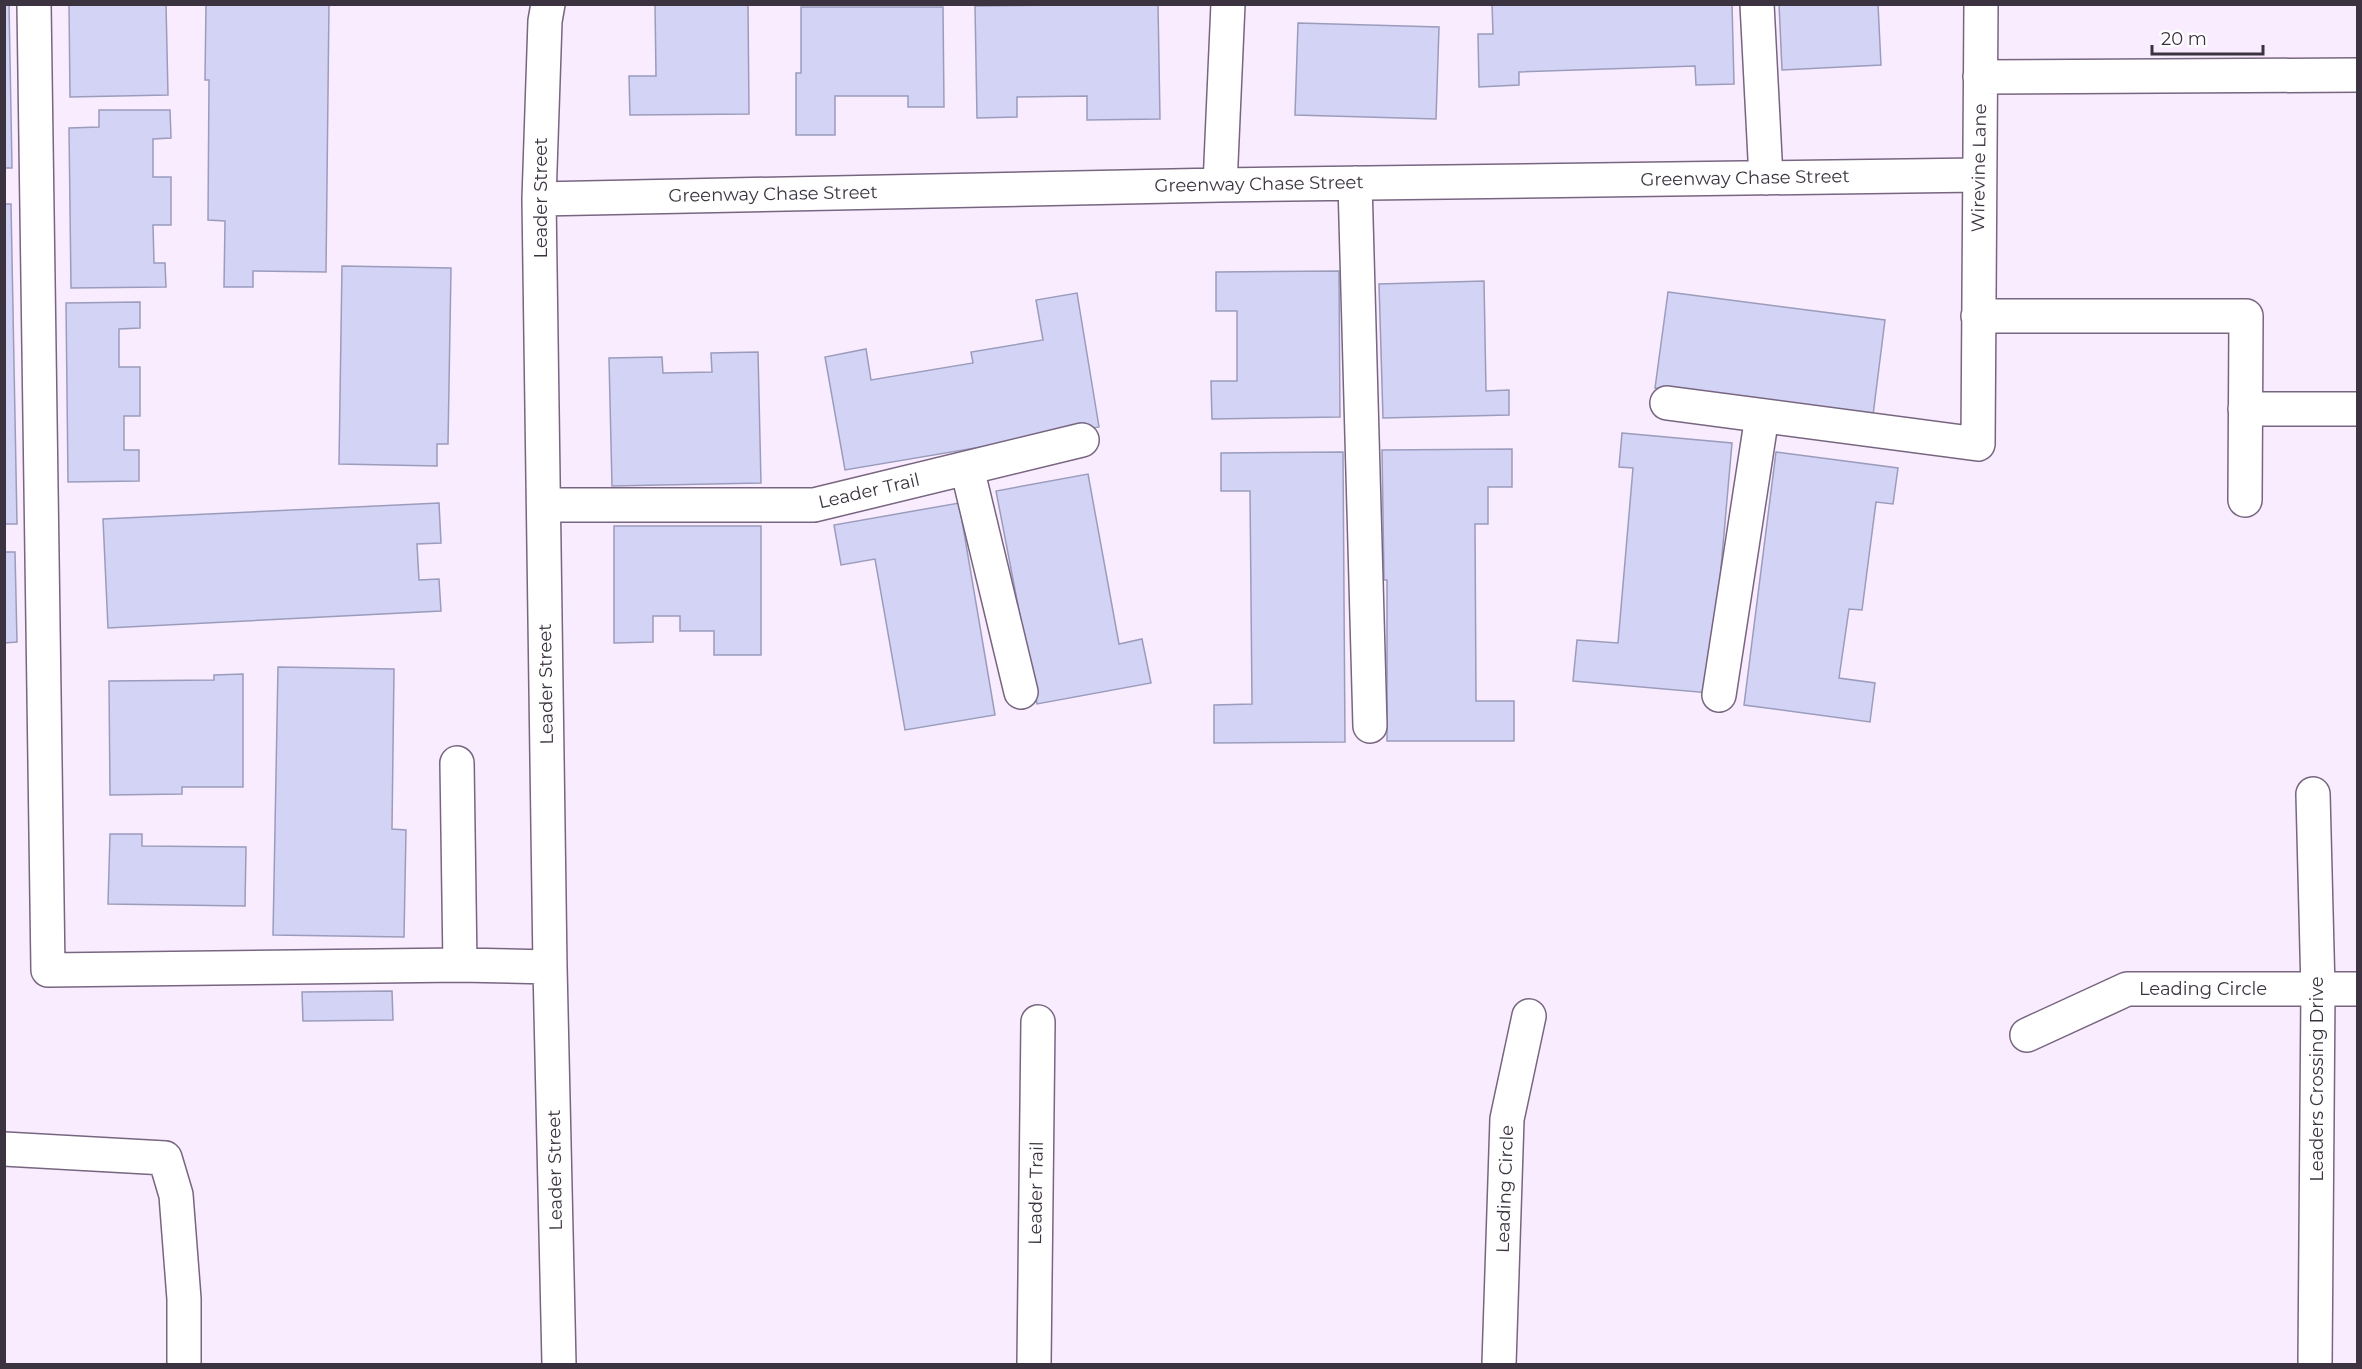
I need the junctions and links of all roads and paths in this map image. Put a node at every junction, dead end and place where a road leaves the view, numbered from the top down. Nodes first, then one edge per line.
1 (34, 4) edge
2 (548, 4) edge
3 (1227, 4) edge
4 (1757, 4) edge
5 (1981, 4) edge
6 (2358, 75) edge
7 (1980, 77) junction
8 (1979, 175) junction
9 (1766, 178) junction
10 (1355, 183) junction
11 (1220, 184) junction
12 (539, 199) junction
13 (1978, 323) junction
14 (1667, 403) dead end
15 (2245, 409) junction
16 (2358, 409) edge
17 (1762, 416) junction
18 (1082, 440) dead end
19 (967, 468) junction
20 (2245, 500) dead end
21 (544, 505) junction
22 (1021, 692) dead end
23 (1719, 694) dead end
24 (1370, 726) dead end
25 (457, 763) dead end
26 (2313, 794) dead end
27 (460, 965) junction
28 (550, 967) junction
29 (2358, 988) edge
30 (2318, 990) junction
31 (1529, 1016) dead end
32 (1038, 1022) dead end
33 (2027, 1035) dead end
34 (16, 1150) edge
35 (184, 1365) edge
36 (559, 1365) edge
37 (1034, 1365) edge
38 (1499, 1365) edge
39 (2315, 1365) edge

1 - 27 street
2 - 12 street, Leader Street
3 - 11 street
4 - 9 street
5 - 7 street, Wirevine Lane
6 - 7 street
7 - 8 street, Wirevine Lane
8 - 9 street, Greenway Chase Street
8 - 13 street, Wirevine Lane
9 - 10 street, Greenway Chase Street
10 - 11 street, Greenway Chase Street
10 - 24 street
11 - 12 street, Greenway Chase Street
12 - 21 street, Leader Street
13 - 15 street
13 - 17 street, Wirevine Lane
14 - 17 street
15 - 16 street
15 - 20 street
17 - 23 street
18 - 19 street, Leader Trail
19 - 21 street, Leader Trail
19 - 22 street
21 - 28 street, Leader Street
25 - 27 street
26 - 30 street, Leaders Crossing Drive
27 - 28 street
28 - 36 street, Leader Street
29 - 30 street, Leading Circle
30 - 33 street, Leading Circle
30 - 39 street, Leaders Crossing Drive
31 - 38 street, Leading Circle
32 - 37 street, Leader Trail
34 - 35 street

